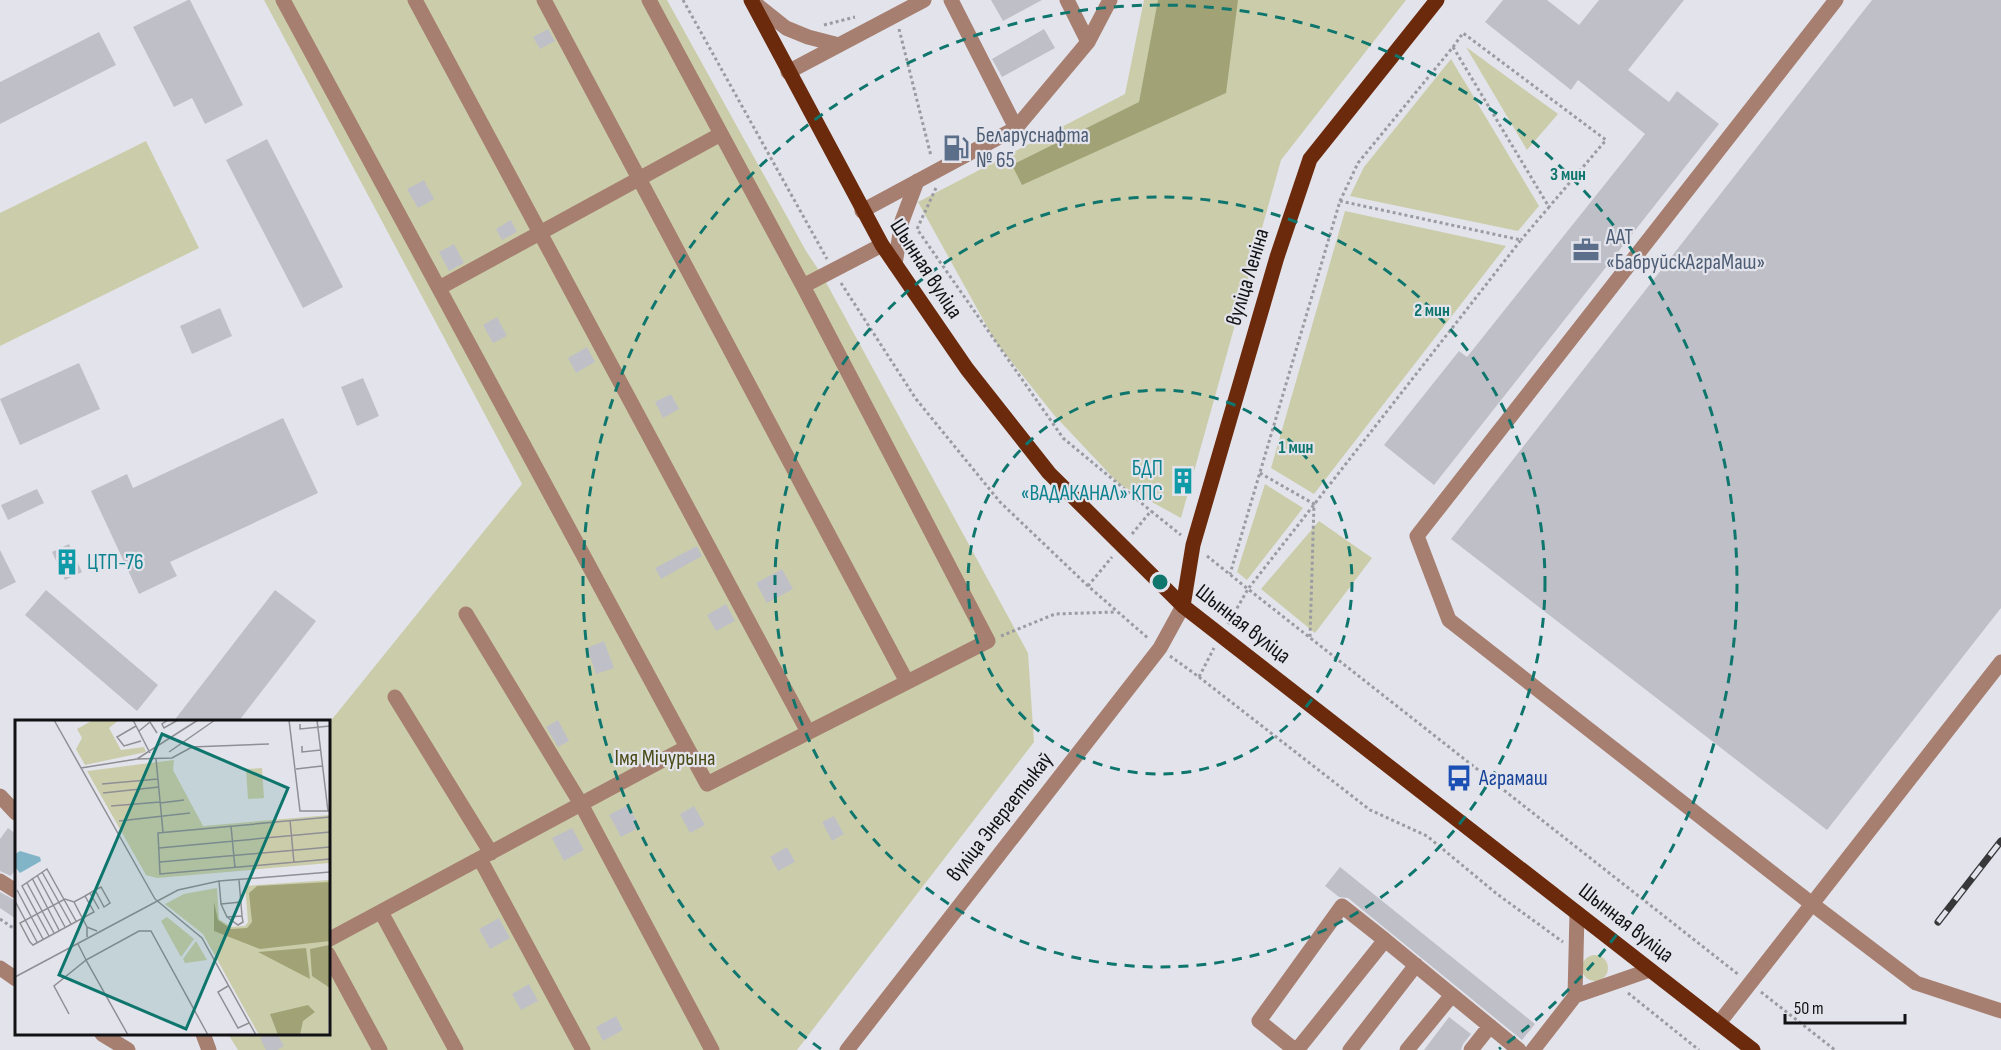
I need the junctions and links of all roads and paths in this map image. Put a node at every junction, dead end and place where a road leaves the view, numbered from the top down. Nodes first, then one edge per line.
1 (282, 0) edge
2 (415, 0) edge
3 (544, 0) edge
4 (649, 0) edge
5 (683, 0) edge
6 (924, 0) edge
7 (951, 0) edge
8 (1067, 0) edge
9 (1110, 0) edge
10 (1437, 0) edge
11 (1836, 0) edge
12 (751, 1) edge
13 (860, 15) dead end
14 (895, 15) junction
15 (817, 27) dead end
16 (1088, 42) junction
17 (839, 45) junction
18 (1453, 47) junction
19 (788, 72) junction
20 (1017, 128) junction
21 (721, 134) junction
22 (935, 171) junction
23 (639, 179) junction
24 (917, 181) junction
25 (1340, 201) junction
26 (1549, 207) junction
27 (862, 211) junction
28 (540, 233) junction
29 (1521, 240) junction
30 (882, 245) junction
31 (895, 264) junction
32 (833, 271) junction
33 (803, 286) junction
34 (438, 288) junction
35 (1260, 473) junction
36 (1314, 504) junction
37 (1151, 511) junction
38 (1193, 545) junction
39 (1121, 546) junction
40 (1230, 574) junction
41 (1088, 586) junction
42 (1248, 589) junction
43 (1182, 606) junction
44 (1117, 612) junction
45 (466, 614) dead end
46 (1221, 636) junction
47 (1310, 637) junction
48 (988, 641) junction
49 (1160, 648) junction
50 (2001, 662) edge
51 (1199, 677) junction
52 (907, 682) junction
53 (395, 697) dead end
54 (808, 732) junction
55 (687, 747) junction
56 (0, 796) edge
57 (581, 804) junction
58 (15, 812) edge
59 (485, 856) junction
60 (1812, 904) junction
61 (381, 912) junction
62 (1577, 913) junction
63 (0, 919) edge
64 (15, 929) edge
65 (330, 939) edge
66 (1385, 940) junction
67 (1576, 951) junction
68 (330, 958) edge
69 (1416, 965) junction
70 (0, 968) edge
71 (1650, 970) junction
72 (15, 978) edge
73 (1615, 982) junction
74 (1750, 984) junction
75 (1452, 995) junction
76 (1575, 996) junction
77 (2001, 1011) edge
78 (1719, 1023) junction
79 (1491, 1026) junction
80 (104, 1035) edge
81 (203, 1035) edge
82 (128, 1050) edge
83 (209, 1050) edge
84 (380, 1050) edge
85 (456, 1050) edge
86 (583, 1050) edge
87 (712, 1050) edge
88 (847, 1050) edge
89 (1296, 1050) edge
90 (1350, 1050) edge
91 (1407, 1050) edge
92 (1471, 1050) edge
93 (1519, 1050) edge
94 (1533, 1050) edge
95 (1699, 1050) edge
96 (1753, 1050) edge
97 (1835, 1050) edge

1 - 34 street
2 - 28 street
3 - 23 street
4 - 21 street
5 - 32 path
6 - 14 street
7 - 20 street
8 - 16 street
9 - 16 street
10 - 38 main road, вуліца Леніна
11 - 60 street
12 - 17 street
12 - 19 main road, Шынная вуліца
13 - 15 path
14 - 17 street
14 - 22 path
16 - 20 street
17 - 19 street
18 - 25 path
18 - 26 path
18 - 26 path
19 - 27 main road, Шынная вуліца
20 - 22 street
21 - 23 street
21 - 33 street
22 - 24 street
22 - 37 path
23 - 28 street
23 - 52 street
24 - 27 street
24 - 31 street
25 - 29 path
25 - 35 path
26 - 29 path
27 - 30 main road, Шынная вуліца
28 - 34 street
28 - 54 street
29 - 36 path
30 - 31 main road, Шынная вуліца
30 - 32 street
31 - 39 main road, Шынная вуліца
32 - 33 street
32 - 41 path
33 - 48 street
34 - 55 street
35 - 36 path
35 - 40 path
36 - 42 path
36 - 47 path
37 - 38 path
37 - 39 path
38 - 40 path
38 - 43 main road, вуліца Леніна
39 - 41 path
39 - 43 main road, Шынная вуліца
40 - 42 path
41 - 44 path
42 - 46 path
42 - 47 path
43 - 46 main road, Шынная вуліца
43 - 49 street, вуліца Энергетыкаў
44 - 48 path
44 - 49 path
45 - 57 street
46 - 51 path
46 - 62 main road, Шынная вуліца
47 - 74 path
48 - 52 street
49 - 51 path
49 - 88 street, вуліца Энергетыкаў
50 - 60 street
51 - 67 path
52 - 54 street
53 - 59 street
54 - 55 street
55 - 57 street
56 - 58 street
57 - 59 street
57 - 87 street
59 - 61 street
59 - 86 street
60 - 74 street
60 - 77 street
61 - 65 street
61 - 85 street
62 - 67 street
62 - 71 main road, Шынная вуліца
63 - 64 path
66 - 69 street
66 - 89 street
66 - 89 street
67 - 76 street
68 - 84 street
69 - 75 street
69 - 90 street
70 - 72 street
71 - 73 street
71 - 78 main road, Шынная вуліца
73 - 76 street
73 - 95 path
74 - 78 street
74 - 97 path
75 - 79 street
75 - 91 street
76 - 94 street
78 - 96 main road, Шынная вуліца
79 - 92 street
79 - 93 street
80 - 82 street
81 - 83 street

